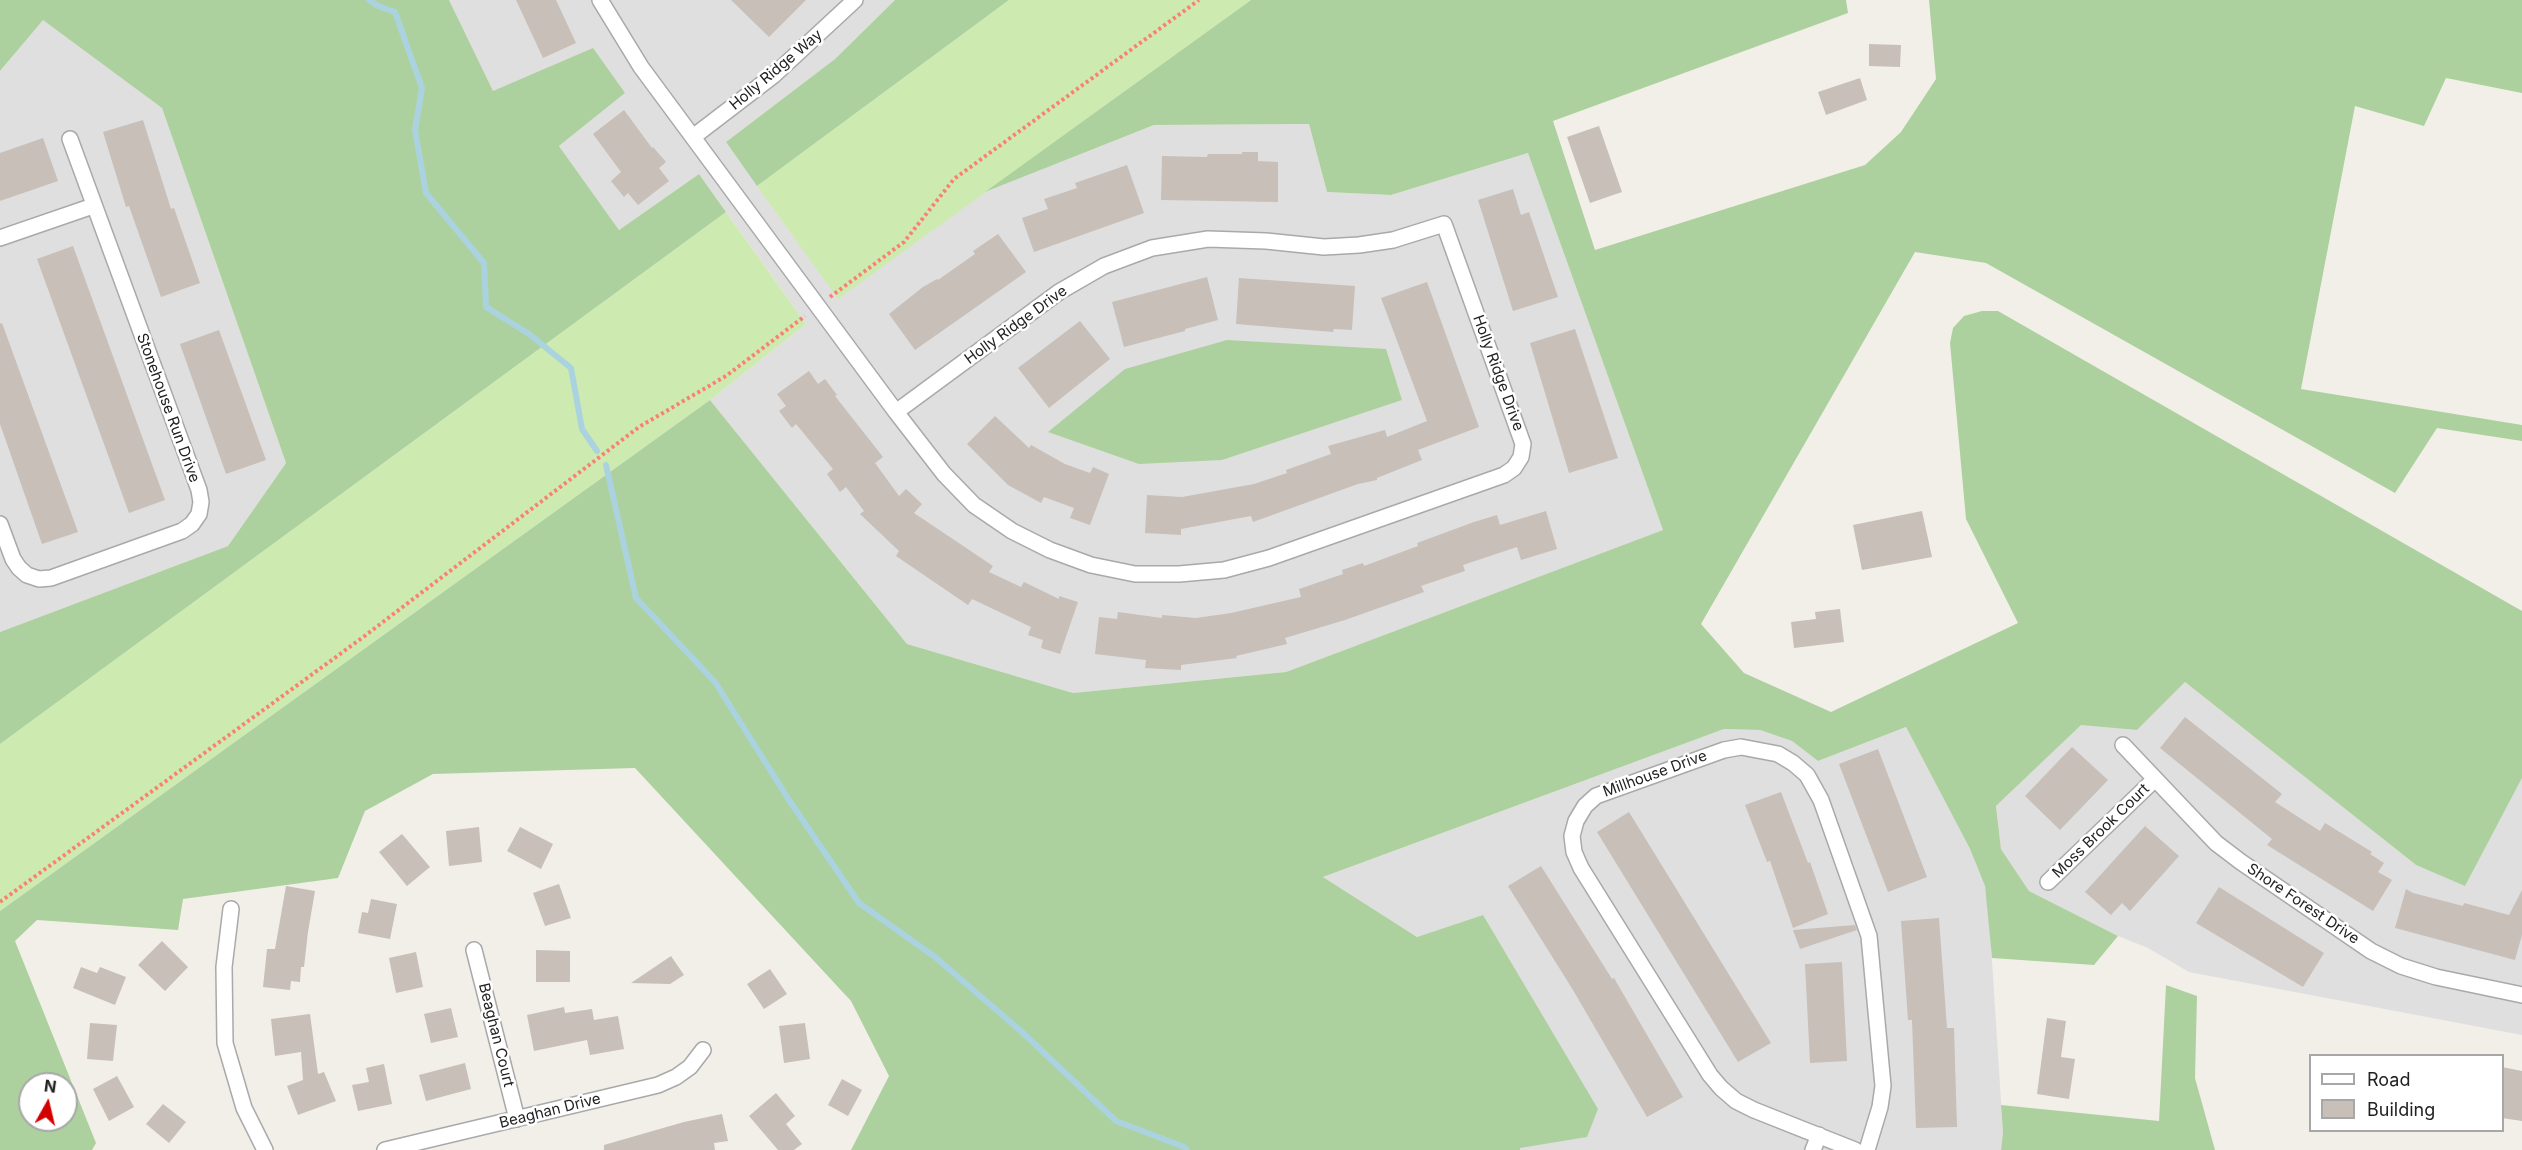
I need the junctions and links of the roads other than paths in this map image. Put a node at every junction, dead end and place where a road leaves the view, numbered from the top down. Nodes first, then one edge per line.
1 (600, 0) edge
2 (855, 0) edge
3 (693, 137) junction
4 (70, 139) dead end
5 (93, 206) junction
6 (0, 238) edge
7 (896, 412) junction
8 (0, 524) edge
9 (2123, 745) dead end
10 (2155, 779) junction
11 (2048, 882) dead end
12 (231, 909) dead end
13 (474, 950) dead end
14 (2522, 995) edge
15 (703, 1050) dead end
16 (517, 1119) junction
17 (1819, 1135) junction
18 (265, 1150) edge
19 (385, 1150) edge
20 (1813, 1150) edge
21 (1855, 1150) edge
22 (1867, 1150) edge

1 - 3 street, Holly Ridge Drive
2 - 3 street, Holly Ridge Way
3 - 7 street, Holly Ridge Drive
4 - 5 street, Stonehouse Run Drive
5 - 6 street
5 - 8 street, Stonehouse Run Drive
7 - 7 street, Holly Ridge Drive
9 - 10 street, Shore Forest Drive
10 - 11 street, Moss Brook Court
10 - 14 street, Shore Forest Drive
12 - 18 street
13 - 16 street, Beaghan Court
15 - 16 street, Beaghan Drive
16 - 19 street, Beaghan Drive
17 - 20 street
17 - 21 street, Millhouse Drive
17 - 22 street, Millhouse Drive

